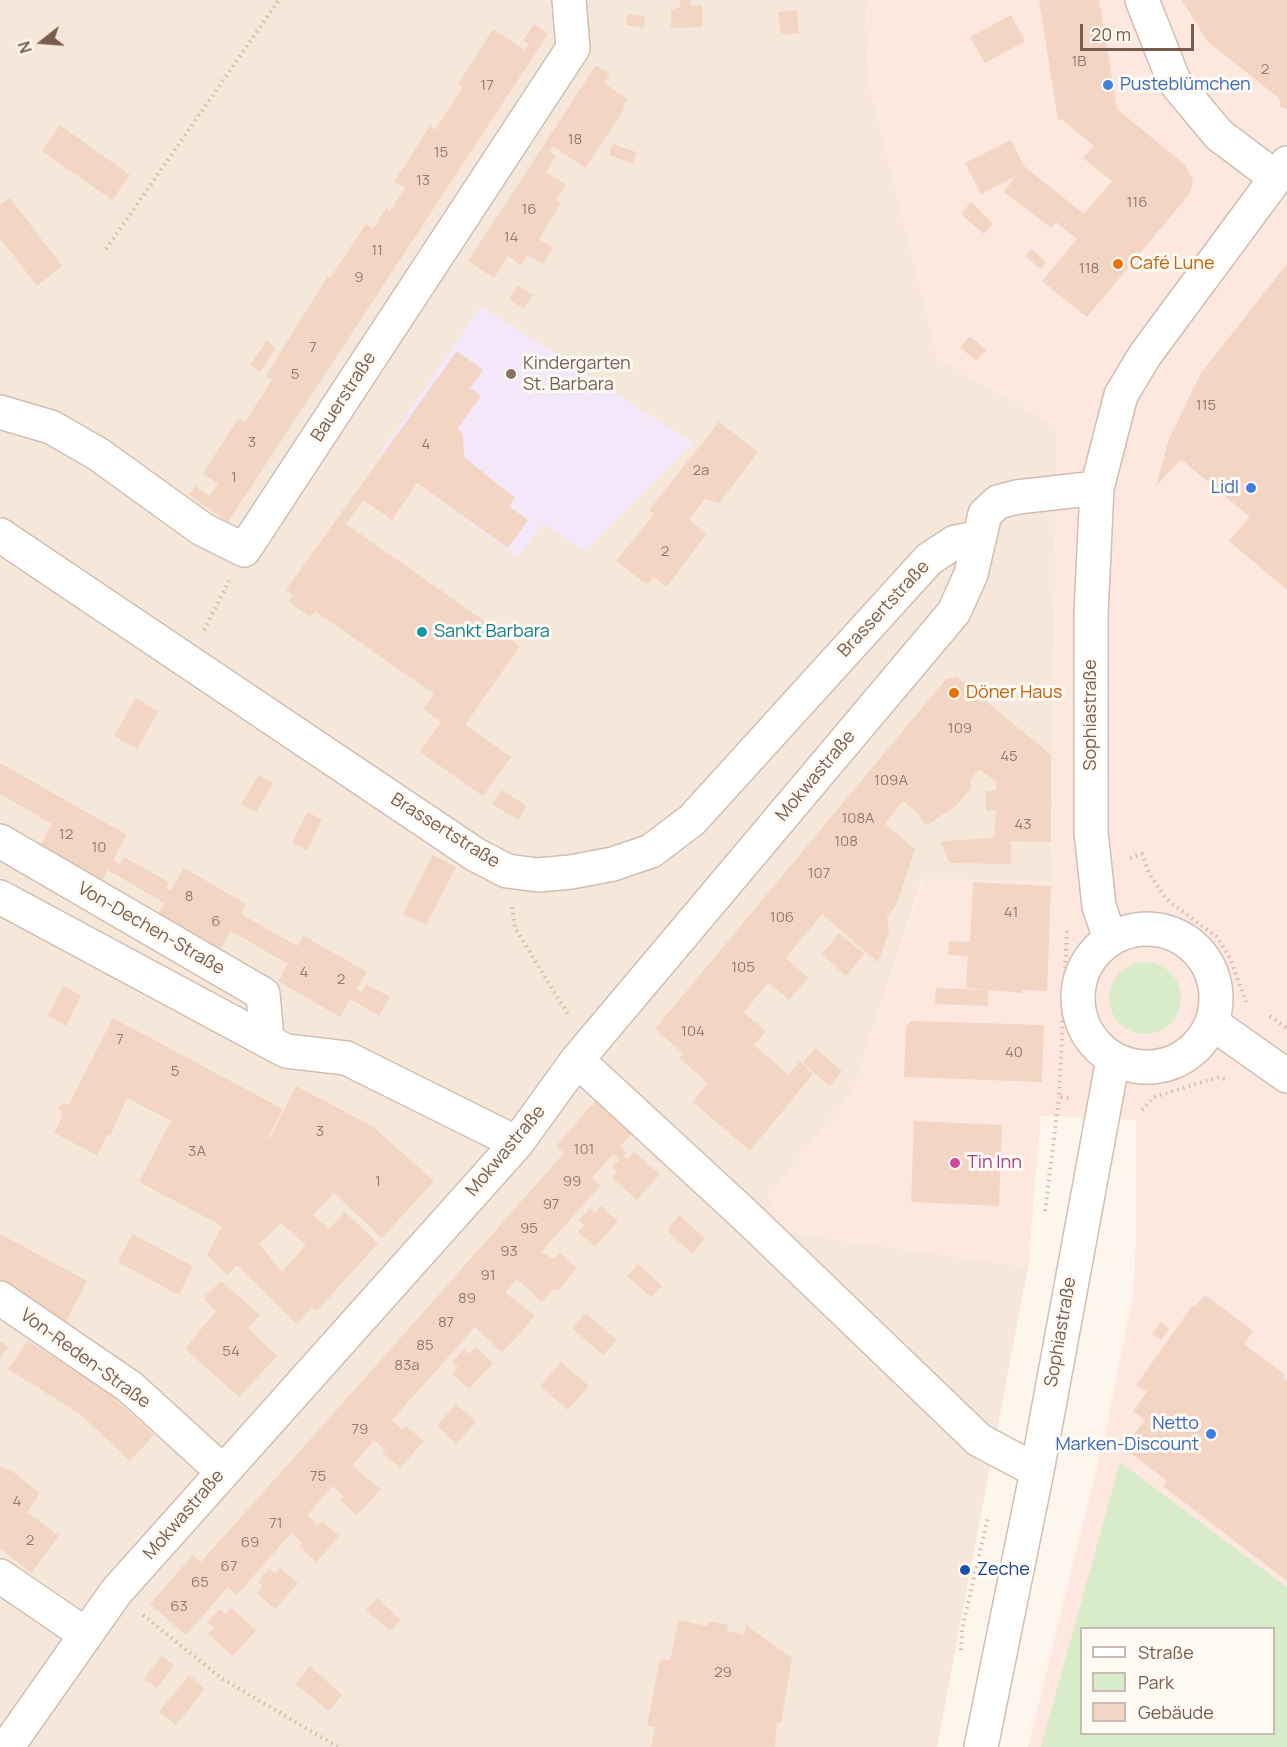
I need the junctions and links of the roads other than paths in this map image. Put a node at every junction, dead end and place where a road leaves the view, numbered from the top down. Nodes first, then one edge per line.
1 (569, 0) edge
2 (1142, 0) edge
3 (1281, 170) edge
4 (0, 412) edge
5 (1097, 488) junction
6 (0, 535) edge
7 (978, 538) junction
8 (0, 841) edge
9 (0, 897) edge
10 (1110, 939) junction
11 (1212, 1023) junction
12 (267, 1039) junction
13 (1113, 1059) junction
14 (577, 1060) junction
15 (1287, 1076) edge
16 (517, 1143) junction
17 (0, 1298) edge
18 (222, 1471) junction
19 (1037, 1471) junction
20 (0, 1576) edge
21 (85, 1634) junction
22 (7, 1747) edge
23 (981, 1747) edge

1 - 4 street, Bauerstraße
2 - 3 street
3 - 5 street, Sophiastraße
5 - 7 street
5 - 10 street, Sophiastraße
6 - 7 street, Brassertstraße
7 - 14 street, Mokwastraße
8 - 12 street, Von-Dechen-Straße
9 - 12 street
10 - 11 street
10 - 13 street
11 - 13 street
11 - 15 street
12 - 16 street
13 - 19 street, Sophiastraße
14 - 16 street, Mokwastraße
14 - 19 street
16 - 18 street, Mokwastraße
17 - 18 street, Von-Reden-Straße
18 - 21 street, Mokwastraße
19 - 23 street, Sophiastraße
20 - 21 street
21 - 22 street, Mokwastraße

